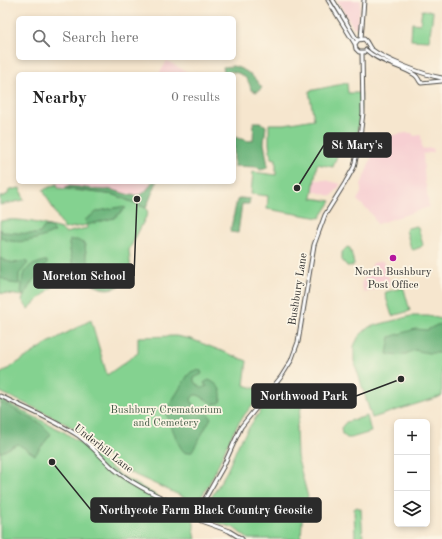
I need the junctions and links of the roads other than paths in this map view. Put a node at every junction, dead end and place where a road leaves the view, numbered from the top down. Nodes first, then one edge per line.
1 (328, 0) edge
2 (333, 0) edge
3 (364, 0) edge
4 (361, 39) junction
5 (357, 40) junction
6 (355, 44) junction
7 (368, 45) junction
8 (366, 50) junction
9 (362, 52) junction
10 (421, 73) junction
11 (418, 78) junction
12 (442, 79) edge
13 (0, 396) edge
14 (198, 511) junction
15 (242, 539) edge

1 - 6 street
2 - 5 street
3 - 4 street
4 - 5 street
4 - 7 street
5 - 6 street
6 - 9 street
7 - 8 street
7 - 10 street
8 - 9 street
8 - 11 street
9 - 14 street, Bushbury Lane
10 - 11 street
10 - 12 street
11 - 12 street
13 - 14 street, Underhill Lane
14 - 15 street

